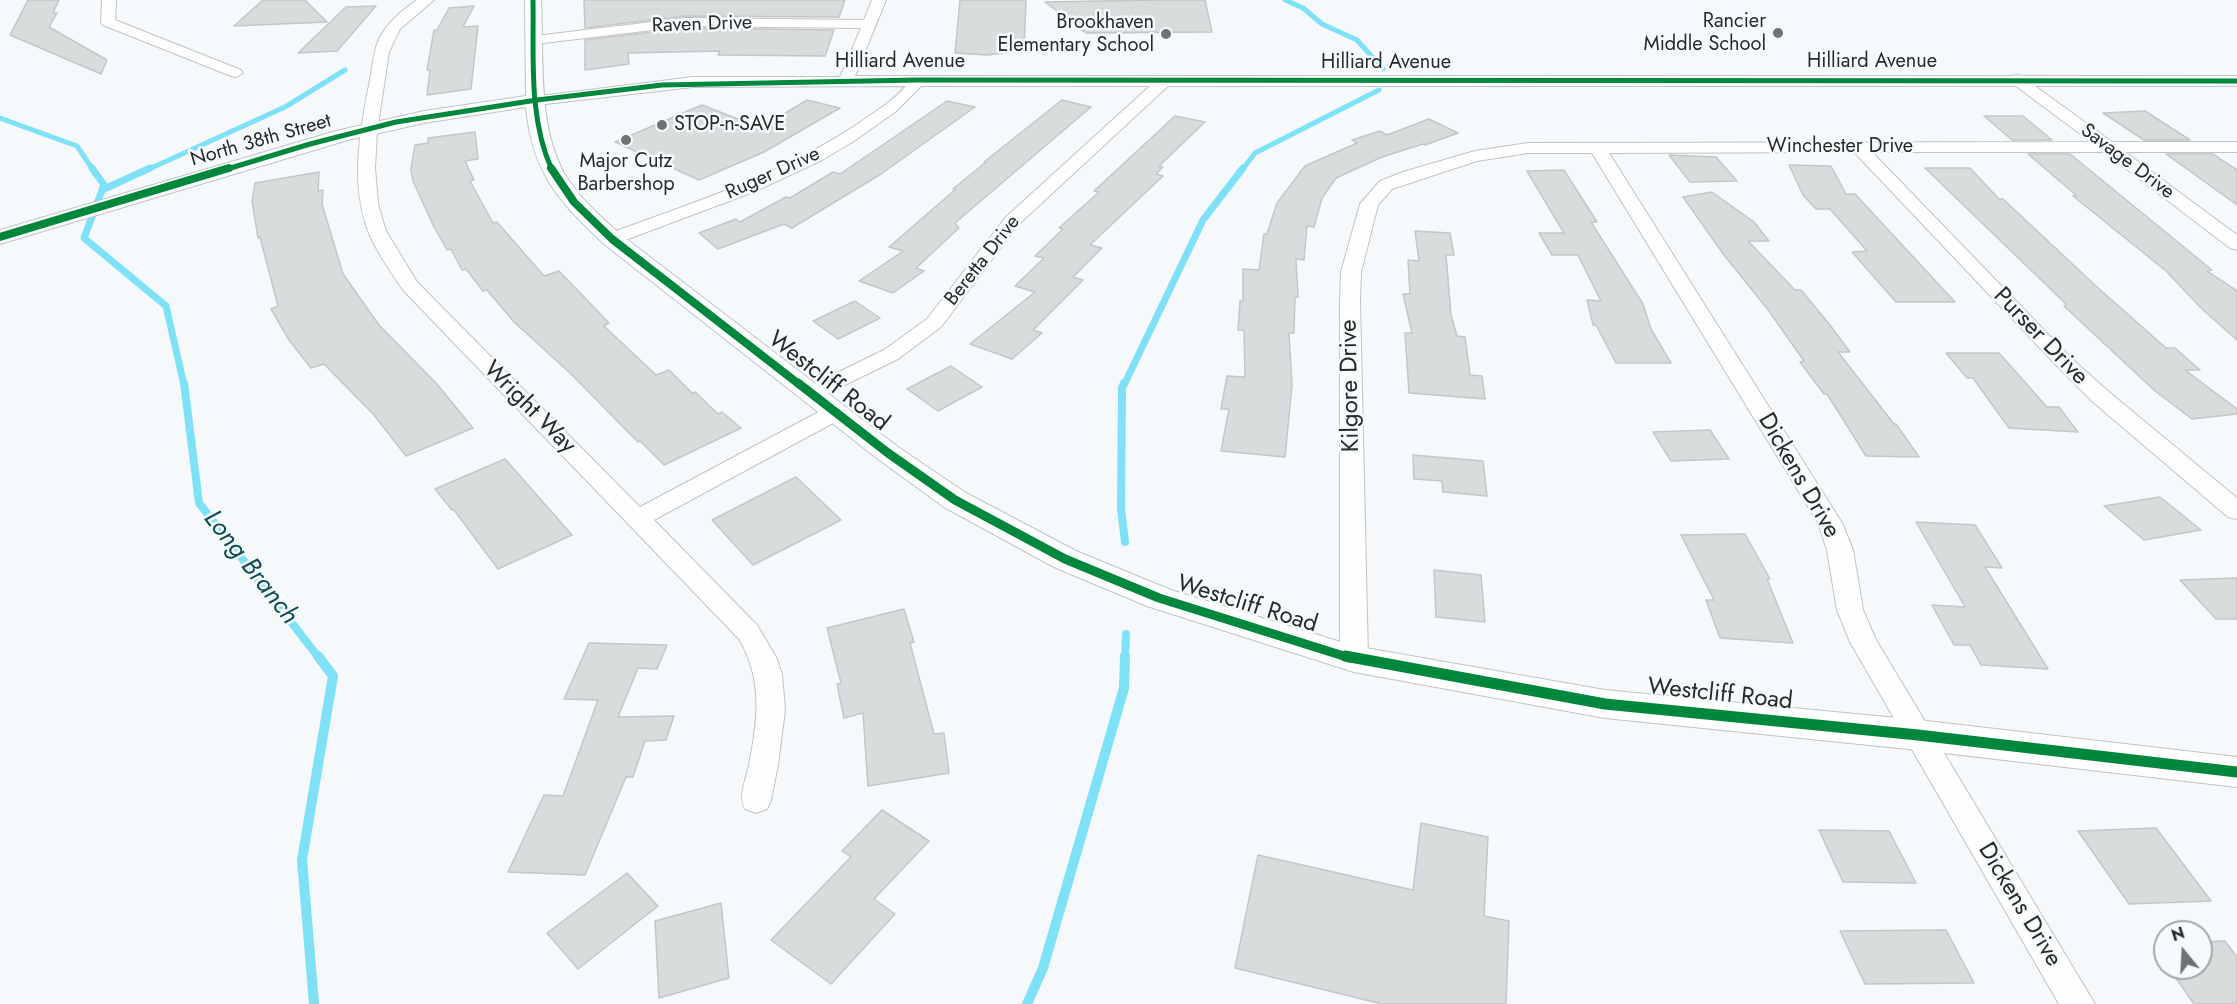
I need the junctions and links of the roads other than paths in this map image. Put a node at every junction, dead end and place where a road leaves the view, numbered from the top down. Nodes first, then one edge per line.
1 (110, 0) edge
2 (427, 0) edge
3 (533, 0) edge
4 (879, 0) edge
5 (871, 24) junction
6 (159, 29) dead end
7 (141, 35) junction
8 (535, 40) junction
9 (236, 73) dead end
10 (2017, 79) junction
11 (917, 80) junction
12 (1165, 80) junction
13 (846, 81) junction
14 (2237, 81) edge
15 (537, 100) junction
16 (367, 129) junction
17 (1597, 147) junction
18 (1858, 147) junction
19 (2237, 147) edge
20 (2109, 148) junction
21 (1445, 165) joint
22 (0, 237) edge
23 (612, 240) junction
24 (2237, 244) edge
25 (824, 403) junction
26 (2237, 511) edge
27 (639, 518) junction
28 (1354, 659) junction
29 (1918, 735) junction
30 (2237, 772) edge
31 (756, 800) dead end
32 (2078, 1004) edge

1 - 7 street
2 - 16 street, Wright Way
3 - 8 street, Westcliff Road
4 - 5 street
5 - 8 street, Raven Drive
5 - 13 street
6 - 7 street
7 - 9 street
8 - 15 street, Westcliff Road
10 - 12 street, Hilliard Avenue
10 - 14 street, Hilliard Avenue
10 - 20 street, Savage Drive
11 - 12 street, Hilliard Avenue
11 - 13 street, Hilliard Avenue
11 - 23 street, Ruger Drive
12 - 25 street, Beretta Drive
13 - 15 street, Hilliard Avenue
15 - 16 street, North 38th Street
15 - 23 street, Westcliff Road
16 - 22 street, North 38th Street
16 - 27 street, Wright Way
17 - 18 street, Winchester Drive
17 - 21 street, Winchester Drive
17 - 29 street, Dickens Drive
18 - 20 street, Winchester Drive
18 - 26 street, Purser Drive
19 - 20 street, Winchester Drive
20 - 24 street, Savage Drive
21 - 28 street, Kilgore Drive
23 - 25 street, Westcliff Road
25 - 27 street, Beretta Drive
25 - 28 street, Westcliff Road
27 - 31 street, Wright Way
28 - 29 street, Westcliff Road
29 - 30 street, Westcliff Road
29 - 32 street, Dickens Drive

